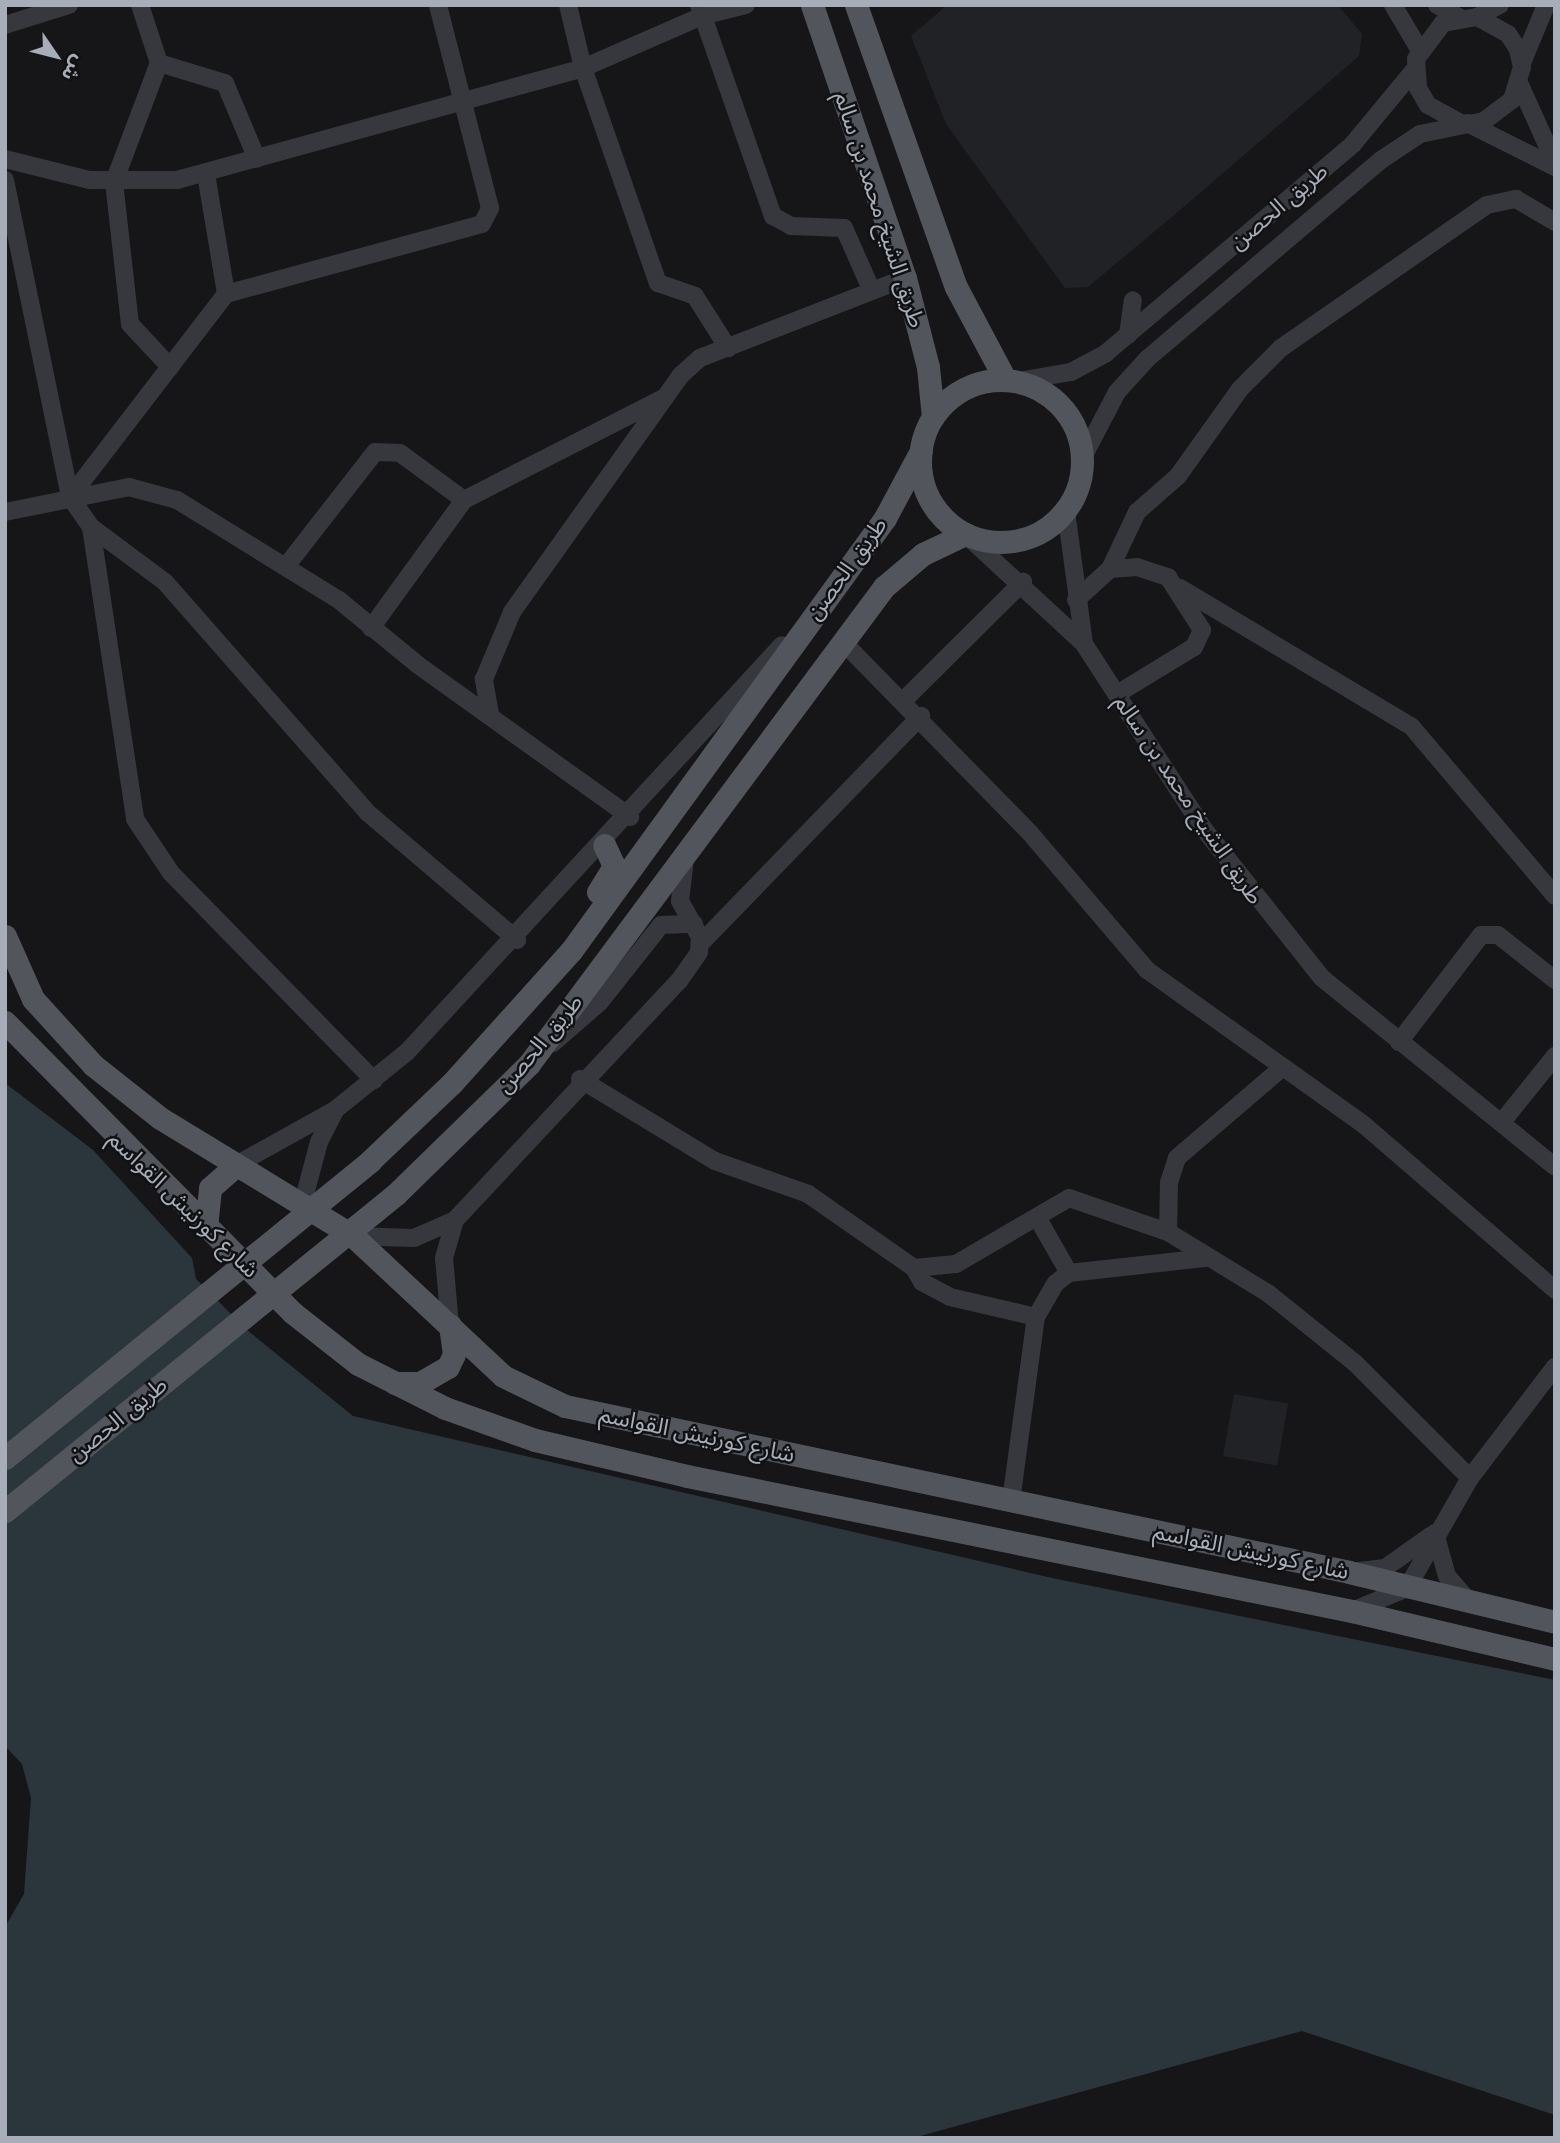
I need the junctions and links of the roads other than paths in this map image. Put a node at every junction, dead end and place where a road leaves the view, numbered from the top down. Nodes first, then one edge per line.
1 (69, 5) edge
2 (140, 5) edge
3 (438, 5) edge
4 (568, 5) edge
5 (746, 5) edge
6 (813, 5) edge
7 (856, 5) edge
8 (1393, 5) edge
9 (1437, 5) edge
10 (1500, 5) edge
11 (1546, 5) edge
12 (701, 11) edge
13 (1468, 17) junction
14 (5, 25) edge
15 (1419, 49) junction
16 (159, 63) junction
17 (583, 68) junction
18 (1415, 69) junction
19 (1521, 76) junction
20 (459, 104) junction
21 (1464, 123) junction
22 (5, 159) edge
23 (257, 159) junction
24 (1555, 165) edge
25 (206, 174) junction
26 (5, 180) edge
27 (114, 182) junction
28 (1555, 222) edge
29 (905, 278) junction
30 (871, 289) junction
31 (226, 294) junction
32 (1133, 300) dead end
33 (1128, 335) junction
34 (728, 348) junction
35 (170, 367) junction
36 (1011, 380) junction
37 (666, 396) junction
38 (933, 417) junction
39 (920, 451) junction
40 (1083, 457) junction
41 (70, 496) junction
42 (464, 500) junction
43 (1066, 511) junction
44 (5, 512) edge
45 (91, 527) junction
46 (965, 534) junction
47 (287, 565) junction
48 (1110, 569) junction
49 (1023, 582) junction
50 (1180, 588) junction
51 (830, 593) junction
52 (1076, 600) junction
53 (371, 628) junction
54 (843, 642) junction
55 (1084, 644) junction
56 (1116, 695) junction
57 (904, 700) junction
58 (490, 715) junction
59 (920, 716) junction
60 (630, 817) junction
61 (604, 845) junction
62 (685, 856) junction
63 (1555, 896) edge
64 (694, 924) junction
65 (5, 936) edge
66 (517, 940) junction
67 (700, 944) junction
68 (1555, 980) edge
69 (5, 1022) edge
70 (1399, 1042) junction
71 (1555, 1056) edge
72 (529, 1064) junction
73 (1283, 1067) junction
74 (580, 1079) junction
75 (374, 1080) junction
76 (335, 1110) junction
77 (1502, 1122) junction
78 (370, 1161) junction
79 (236, 1165) junction
80 (1555, 1167) edge
81 (303, 1202) junction
82 (1037, 1217) junction
83 (455, 1220) junction
84 (206, 1227) junction
85 (1168, 1232) junction
86 (353, 1236) junction
87 (1204, 1258) junction
88 (915, 1268) junction
89 (1069, 1273) junction
90 (1555, 1290) edge
91 (1036, 1317) junction
92 (450, 1325) junction
93 (1555, 1367) edge
94 (391, 1383) junction
95 (5, 1458) edge
96 (1470, 1478) junction
97 (1011, 1501) junction
98 (5, 1511) edge
99 (1435, 1533) junction
100 (1349, 1572) junction
101 (1407, 1588) junction
102 (1470, 1602) junction
103 (1352, 1611) junction
104 (1555, 1622) edge
105 (1555, 1659) edge

1 - 14 street
2 - 16 street
3 - 20 street
4 - 17 street
5 - 12 street
6 - 29 main road, طريق الشيخ محمد بن سالم
7 - 36 main road, طريق الشيخ محمد بن سالم
8 - 15 street
9 - 13 street
10 - 13 street
11 - 19 street
12 - 17 street
12 - 30 street
13 - 15 street
13 - 19 street
15 - 18 street
16 - 23 street
16 - 27 street
17 - 20 street
17 - 34 street
18 - 21 street
18 - 33 street, طريق الحصن
19 - 21 street
19 - 24 street
20 - 23 street
20 - 31 street
21 - 24 street
21 - 40 street, طريق الحصن
22 - 27 street
23 - 25 street
25 - 27 street
25 - 31 street
26 - 41 street
27 - 35 street
28 - 48 street
29 - 30 street
29 - 38 main road, طريق الشيخ محمد بن سالم
30 - 34 street
31 - 35 street
32 - 33 street
33 - 36 street, طريق الحصن
34 - 37 street
35 - 41 street
36 - 38 main road
36 - 40 main road
37 - 42 street
37 - 58 street
38 - 39 main road
39 - 46 main road
39 - 51 main road, طريق الحصن
40 - 43 main road
41 - 44 street
41 - 45 street
41 - 47 street
42 - 47 street
42 - 53 street
43 - 46 main road
43 - 52 street, طريق الشيخ محمد بن سالم
45 - 66 street
45 - 75 street
46 - 49 street, طريق الشيخ محمد بن سالم
46 - 54 main road, طريق الحصن
47 - 53 street
48 - 50 street
48 - 52 street
49 - 55 street, طريق الشيخ محمد بن سالم
49 - 57 street
50 - 56 street
50 - 63 street
51 - 60 street
51 - 78 main road, طريق الحصن
52 - 55 street, طريق الشيخ محمد بن سالم
53 - 58 street
54 - 57 street
54 - 62 main road, طريق الحصن
55 - 56 street, طريق الشيخ محمد بن سالم
56 - 70 street, طريق الشيخ محمد بن سالم
57 - 59 street
58 - 60 street
59 - 67 street
59 - 73 street
60 - 61 street
61 - 66 street
61 - 78 main road
62 - 64 street
62 - 72 main road, طريق الحصن
64 - 67 street
64 - 72 street
65 - 79 main road, شارع كورنيش القواسم
66 - 75 street
67 - 74 street
68 - 70 street
69 - 84 main road, شارع كورنيش القواسم
70 - 77 street, طريق الشيخ محمد بن سالم
71 - 77 street
72 - 98 main road, طريق الحصن, bridge
73 - 85 street
73 - 90 street
74 - 83 street
74 - 88 street
75 - 76 street
76 - 79 street
76 - 81 street
77 - 80 street, طريق الشيخ محمد بن سالم
78 - 95 main road, طريق الحصن, bridge
79 - 81 main road, شارع كورنيش القواسم
79 - 84 main road
81 - 86 main road, شارع كورنيش القواسم
82 - 85 street
82 - 88 street
82 - 89 street
83 - 86 street
83 - 92 street
84 - 94 main road, شارع كورنيش القواسم
85 - 87 street
86 - 92 main road, شارع كورنيش القواسم
87 - 89 street
87 - 96 street
88 - 91 street
89 - 91 street
91 - 97 street
92 - 94 main road
92 - 97 main road, شارع كورنيش القواسم
93 - 96 street
94 - 103 main road, شارع كورنيش القواسم
96 - 99 street
97 - 100 main road, شارع كورنيش القواسم
99 - 100 street
99 - 101 street
99 - 102 street
100 - 101 main road, شارع كورنيش القواسم
101 - 102 main road, شارع كورنيش القواسم
101 - 103 street
102 - 104 main road, شارع كورنيش القواسم
103 - 105 main road, شارع كورنيش القواسم

